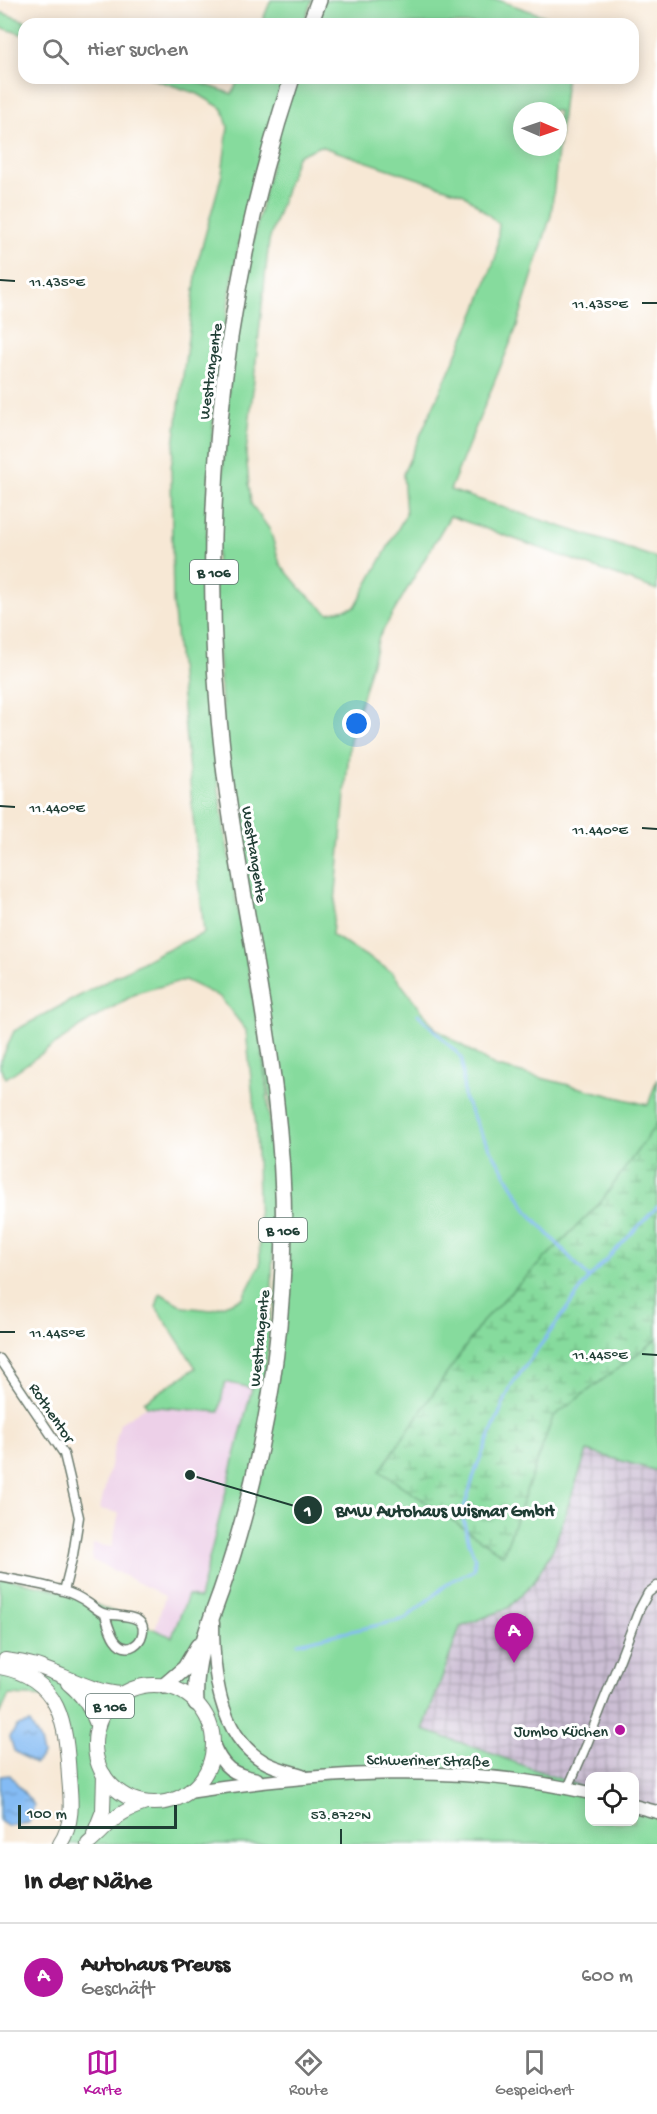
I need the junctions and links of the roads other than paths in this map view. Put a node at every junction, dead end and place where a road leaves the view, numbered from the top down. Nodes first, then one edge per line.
1 (319, 0) edge
2 (312, 18) edge
3 (290, 84) edge
4 (0, 1359) edge
5 (0, 1577) edge
6 (657, 1586) edge
7 (64, 1591) junction
8 (213, 1612) junction
9 (105, 1615) junction
10 (205, 1633) junction
11 (0, 1659) edge
12 (0, 1666) edge
13 (59, 1676) junction
14 (164, 1686) junction
15 (123, 1694) junction
16 (196, 1703) junction
17 (98, 1727) junction
18 (213, 1744) junction
19 (104, 1775) junction
20 (309, 1777) junction
21 (264, 1781) junction
22 (568, 1788) junction
23 (188, 1792) junction
24 (585, 1792) edge
25 (147, 1802) junction
26 (639, 1807) edge
27 (657, 1812) edge
28 (60, 1844) edge
29 (88, 1844) edge

1 - 2 highway
3 - 8 highway, Westtangente / B 106
4 - 7 street, Rothentor
5 - 7 street
6 - 22 street
7 - 9 street
8 - 10 highway, Westtangente / B 106
8 - 20 main road
9 - 9 street
10 - 14 highway, Westtangente / B 106
10 - 16 highway, Westtangente / B 106
11 - 13 main road
12 - 28 main road, B 106
13 - 15 main road
13 - 17 main road
14 - 15 main road, B 106
14 - 16 main road
15 - 17 main road, B 106
16 - 18 main road
17 - 19 main road, B 106
18 - 21 main road, Schweriner Straße
18 - 23 main road, B 106
19 - 25 main road, B 106
19 - 29 main road, B 106
20 - 21 main road, Schweriner Straße
20 - 22 main road, Schweriner Straße
21 - 23 main road, Schweriner Straße
22 - 24 main road, Schweriner Straße
23 - 25 main road, B 106
25 - 29 main road, B 106
26 - 27 main road

